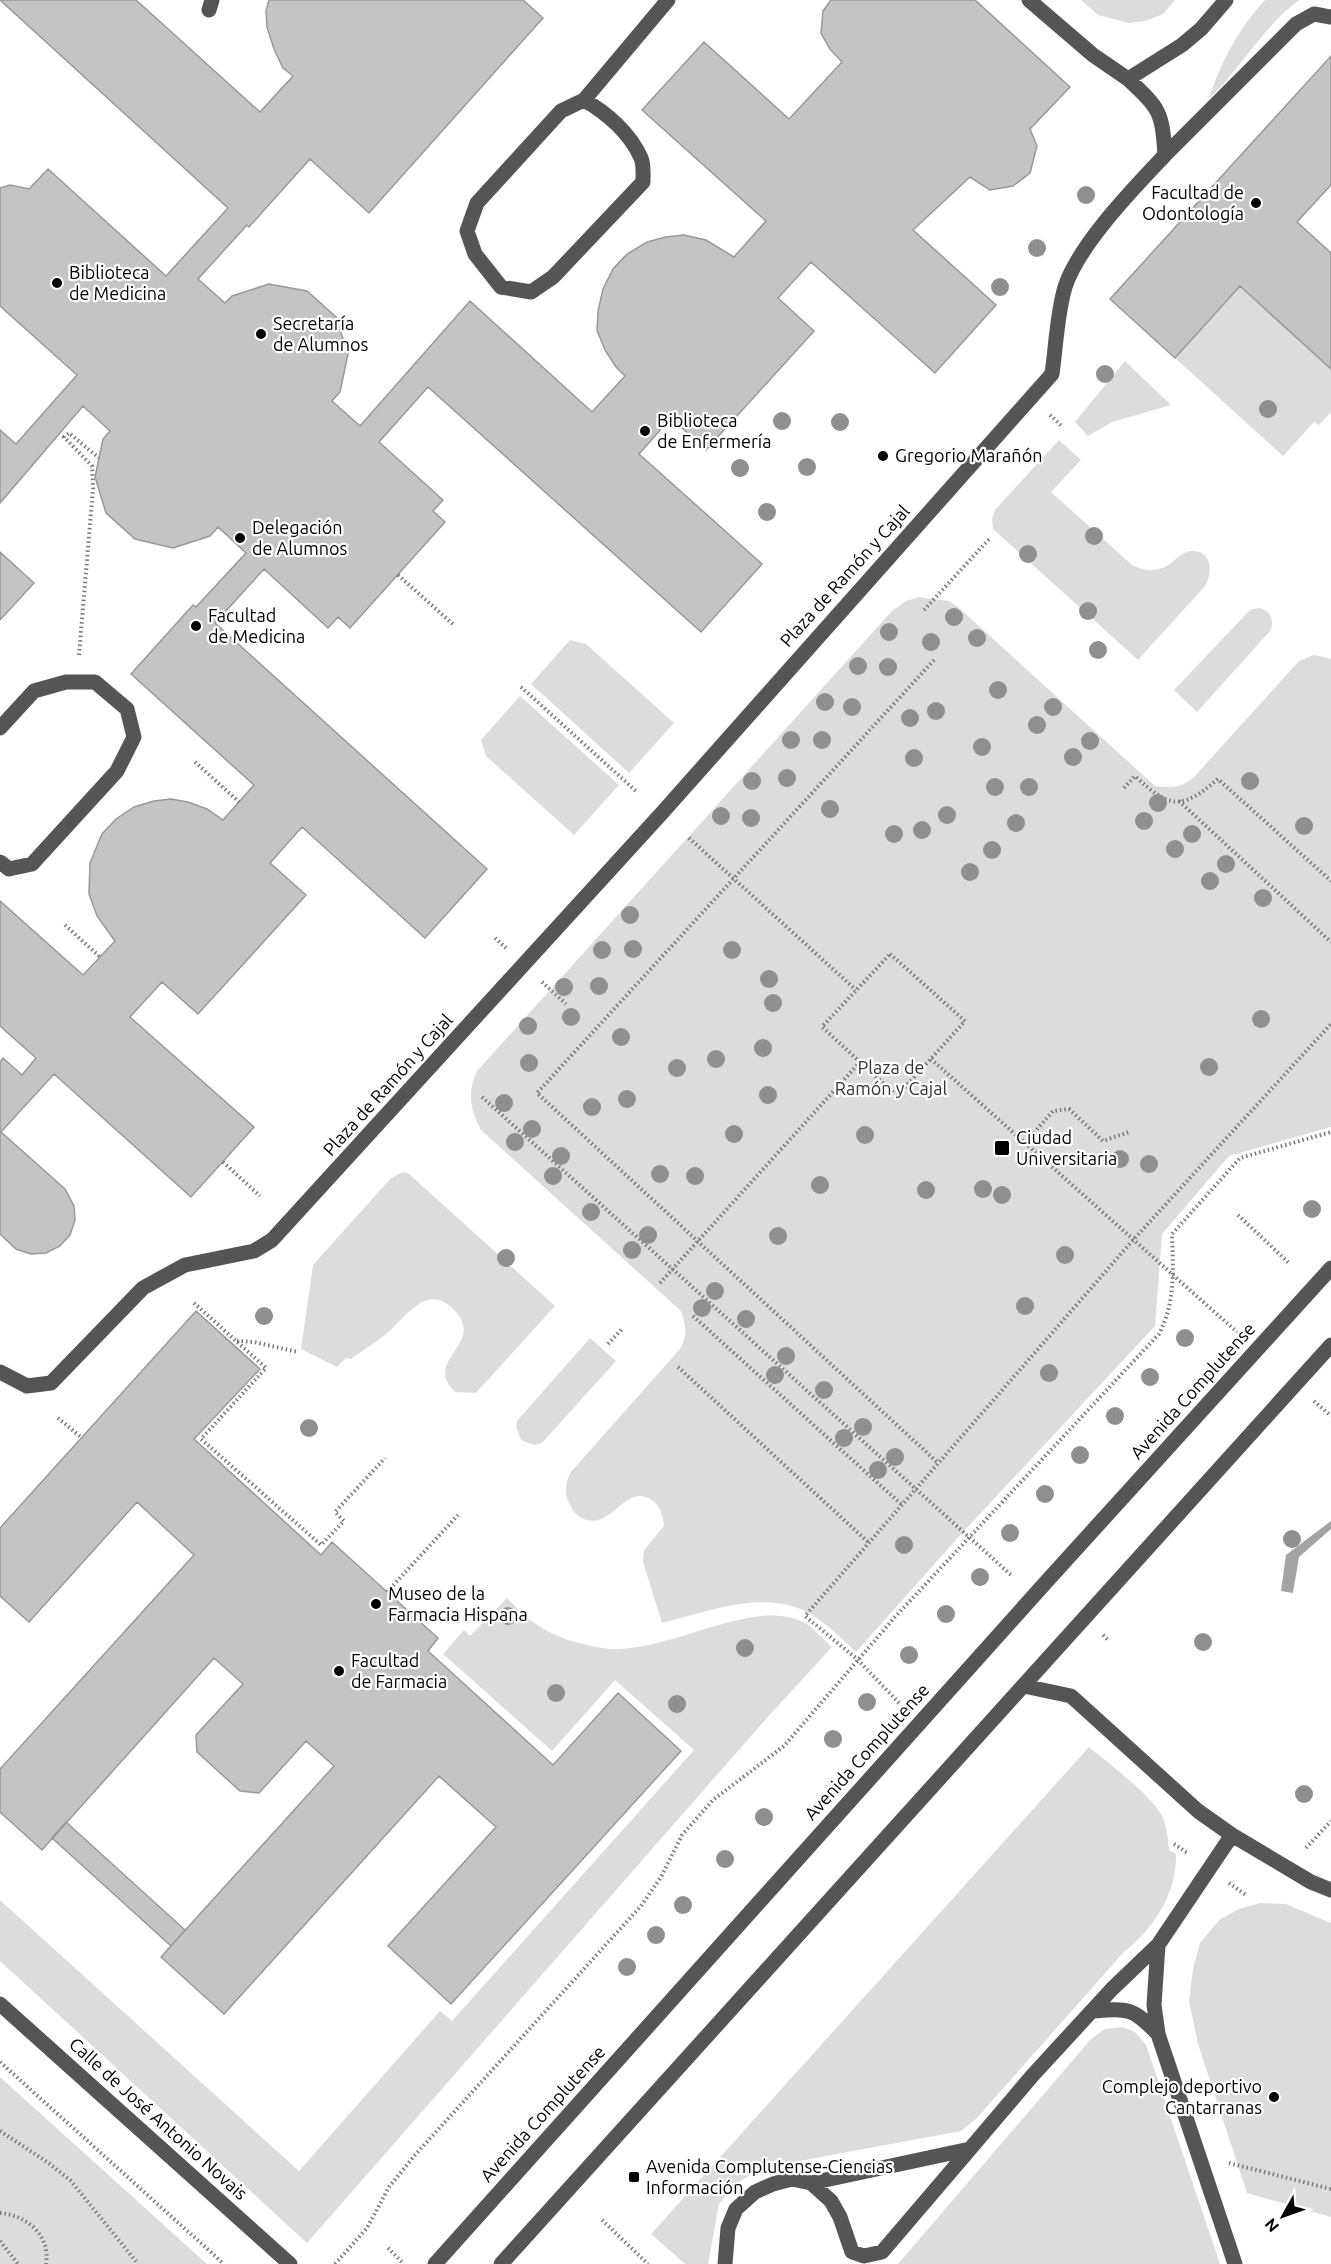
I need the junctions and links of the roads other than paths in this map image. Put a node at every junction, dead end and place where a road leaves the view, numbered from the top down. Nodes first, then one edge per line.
1 (668, 0) edge
2 (1029, 0) edge
3 (1226, 0) edge
4 (1331, 17) edge
5 (1128, 79) junction
6 (584, 100) junction
7 (1165, 155) junction
8 (0, 728) edge
9 (0, 862) edge
10 (1331, 1268) edge
11 (1331, 1345) edge
12 (0, 1372) edge
13 (1023, 1686) junction
14 (1232, 1835) junction
15 (1331, 1890) edge
16 (1158, 1945) junction
17 (0, 2004) edge
18 (1093, 2011) junction
19 (1158, 2034) junction
20 (970, 2149) junction
21 (811, 2183) junction
22 (290, 2264) edge
23 (435, 2264) edge
24 (501, 2264) edge
25 (725, 2264) edge
26 (1235, 2264) edge

1 - 6 street
2 - 5 street
3 - 5 street
4 - 7 street, Plaza de Ramón y Cajal
5 - 7 street
6 - 6 street
7 - 12 street, Plaza de Ramón y Cajal
8 - 9 street
10 - 23 street, Avenida Complutense
11 - 13 street
13 - 14 street
13 - 24 street
14 - 15 street
14 - 16 street
16 - 18 street
16 - 19 street
17 - 22 street, Calle de José Antonio Novais
18 - 19 street
18 - 20 street
19 - 26 street
20 - 21 street
20 - 21 street
21 - 25 street

